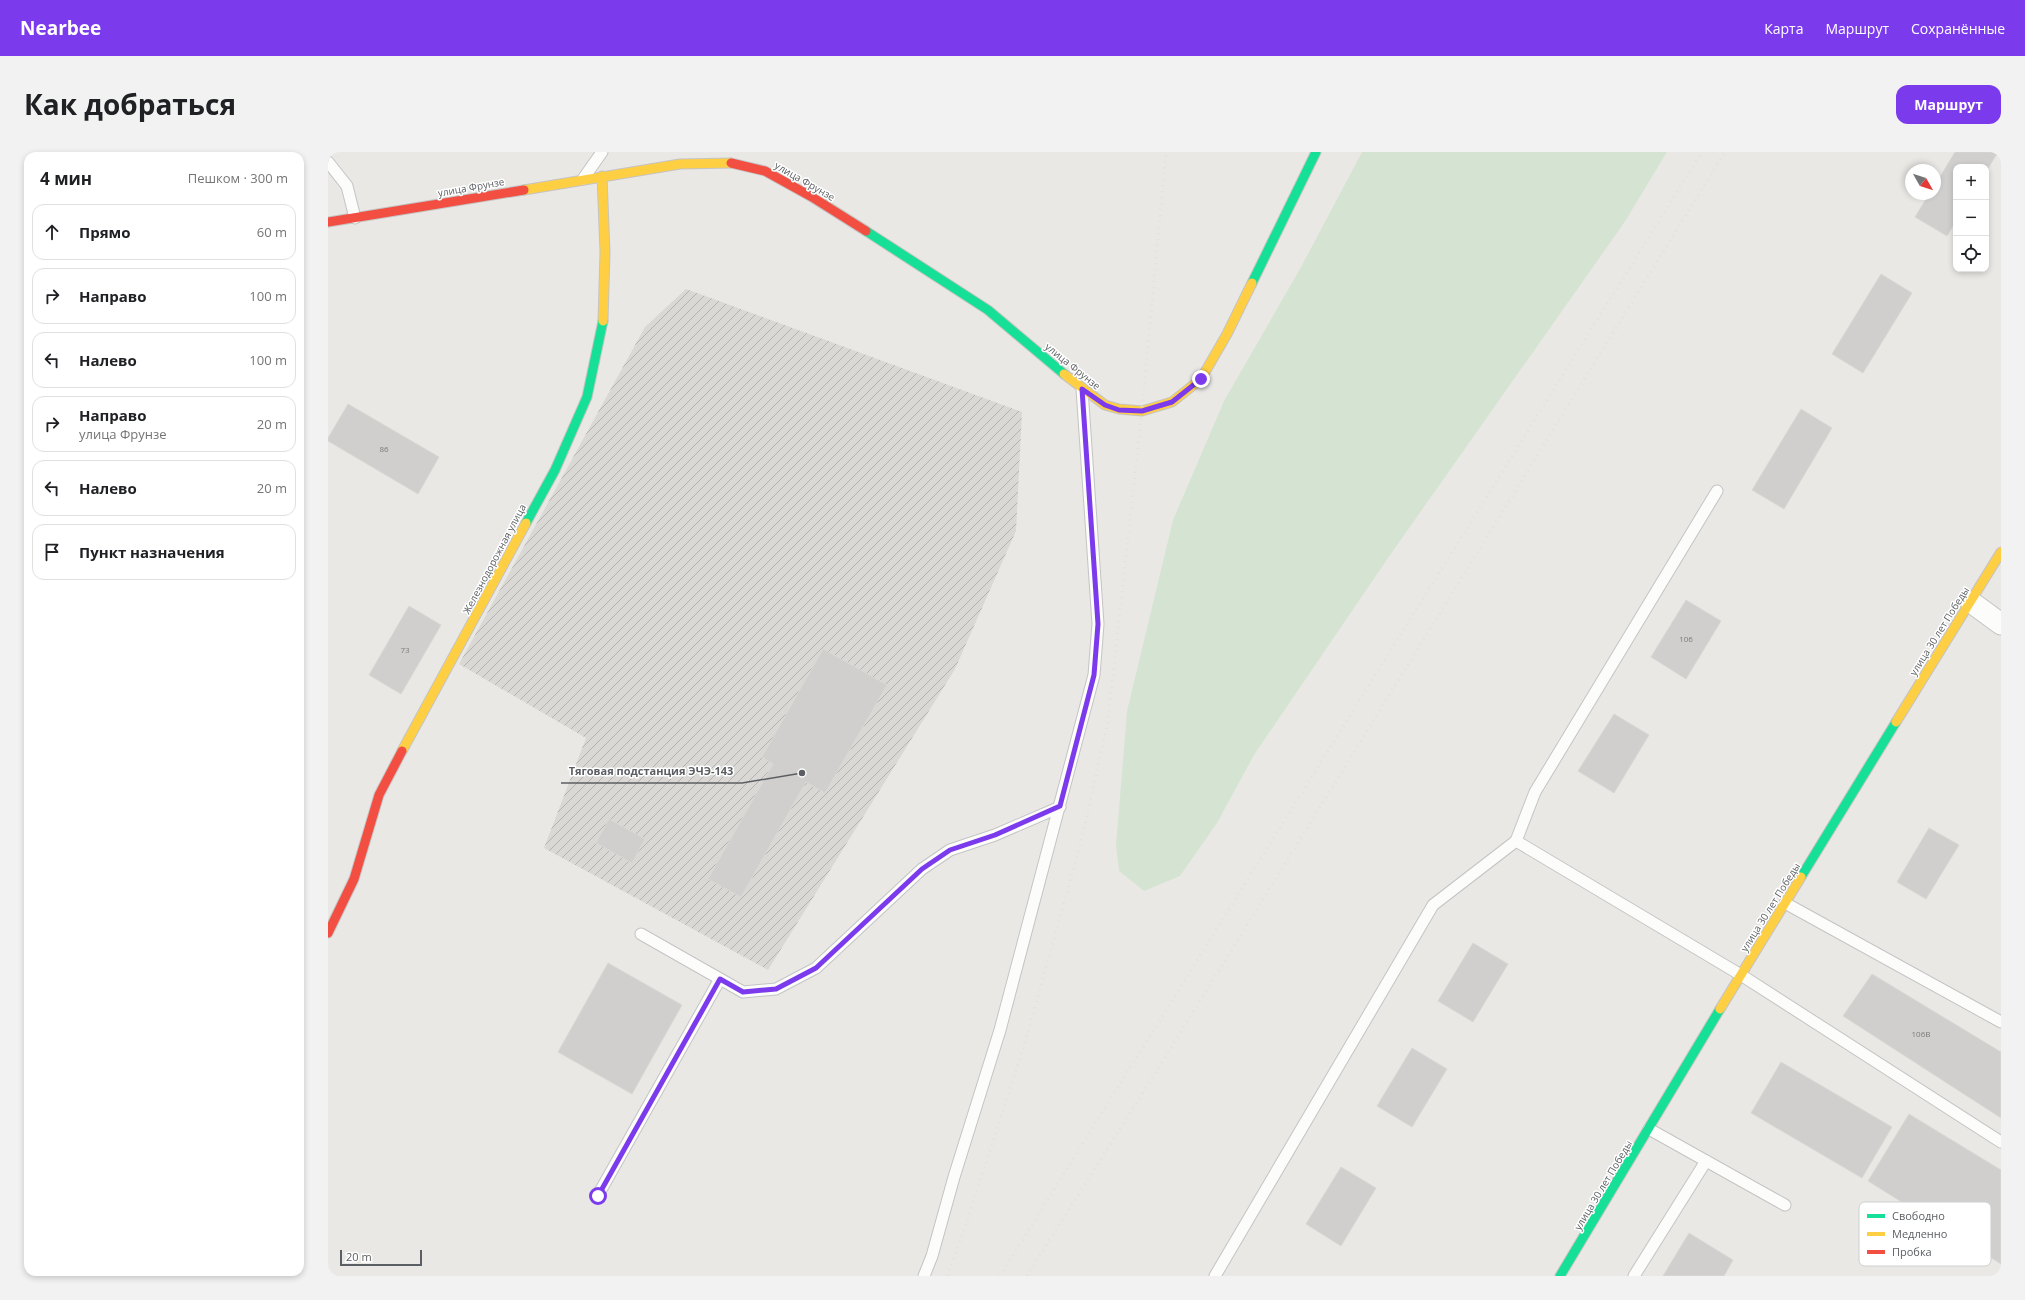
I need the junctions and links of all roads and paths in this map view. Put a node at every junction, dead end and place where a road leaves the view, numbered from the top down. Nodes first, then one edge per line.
1 (602, 152) edge
2 (1316, 152) edge
3 (328, 162) edge
4 (602, 176) junction
5 (583, 179) junction
6 (355, 218) junction
7 (328, 222) edge
8 (1082, 389) junction
9 (1717, 491) dead end
10 (2001, 552) edge
11 (1970, 602) junction
12 (2001, 624) edge
13 (1060, 806) junction
14 (1516, 841) junction
15 (1785, 903) junction
16 (328, 933) edge
17 (641, 934) dead end
18 (1741, 975) junction
19 (720, 979) junction
20 (2001, 1022) edge
21 (1649, 1129) junction
22 (2001, 1142) edge
23 (1706, 1161) junction
24 (598, 1196) dead end
25 (1785, 1205) dead end
26 (924, 1276) edge
27 (1215, 1276) edge
28 (1560, 1276) edge
29 (1634, 1276) edge

1 - 5 lane
2 - 8 street, улица Фрунзе
3 - 6 lane
4 - 5 street, улица Фрунзе
4 - 8 street, улица Фрунзе
4 - 16 street, Железнодорожная улица
5 - 6 street, улица Фрунзе
6 - 7 street, улица Фрунзе
8 - 13 lane
9 - 14 lane
10 - 11 street, улица 30 лет Победы
11 - 12 street
11 - 15 street, улица 30 лет Победы
13 - 19 lane
13 - 26 lane
14 - 18 lane
14 - 27 lane
15 - 18 street, улица 30 лет Победы
15 - 20 lane
17 - 19 lane
18 - 21 street, улица 30 лет Победы
18 - 22 lane
19 - 24 lane
21 - 23 lane
21 - 28 street, улица 30 лет Победы
23 - 25 lane
23 - 29 lane

